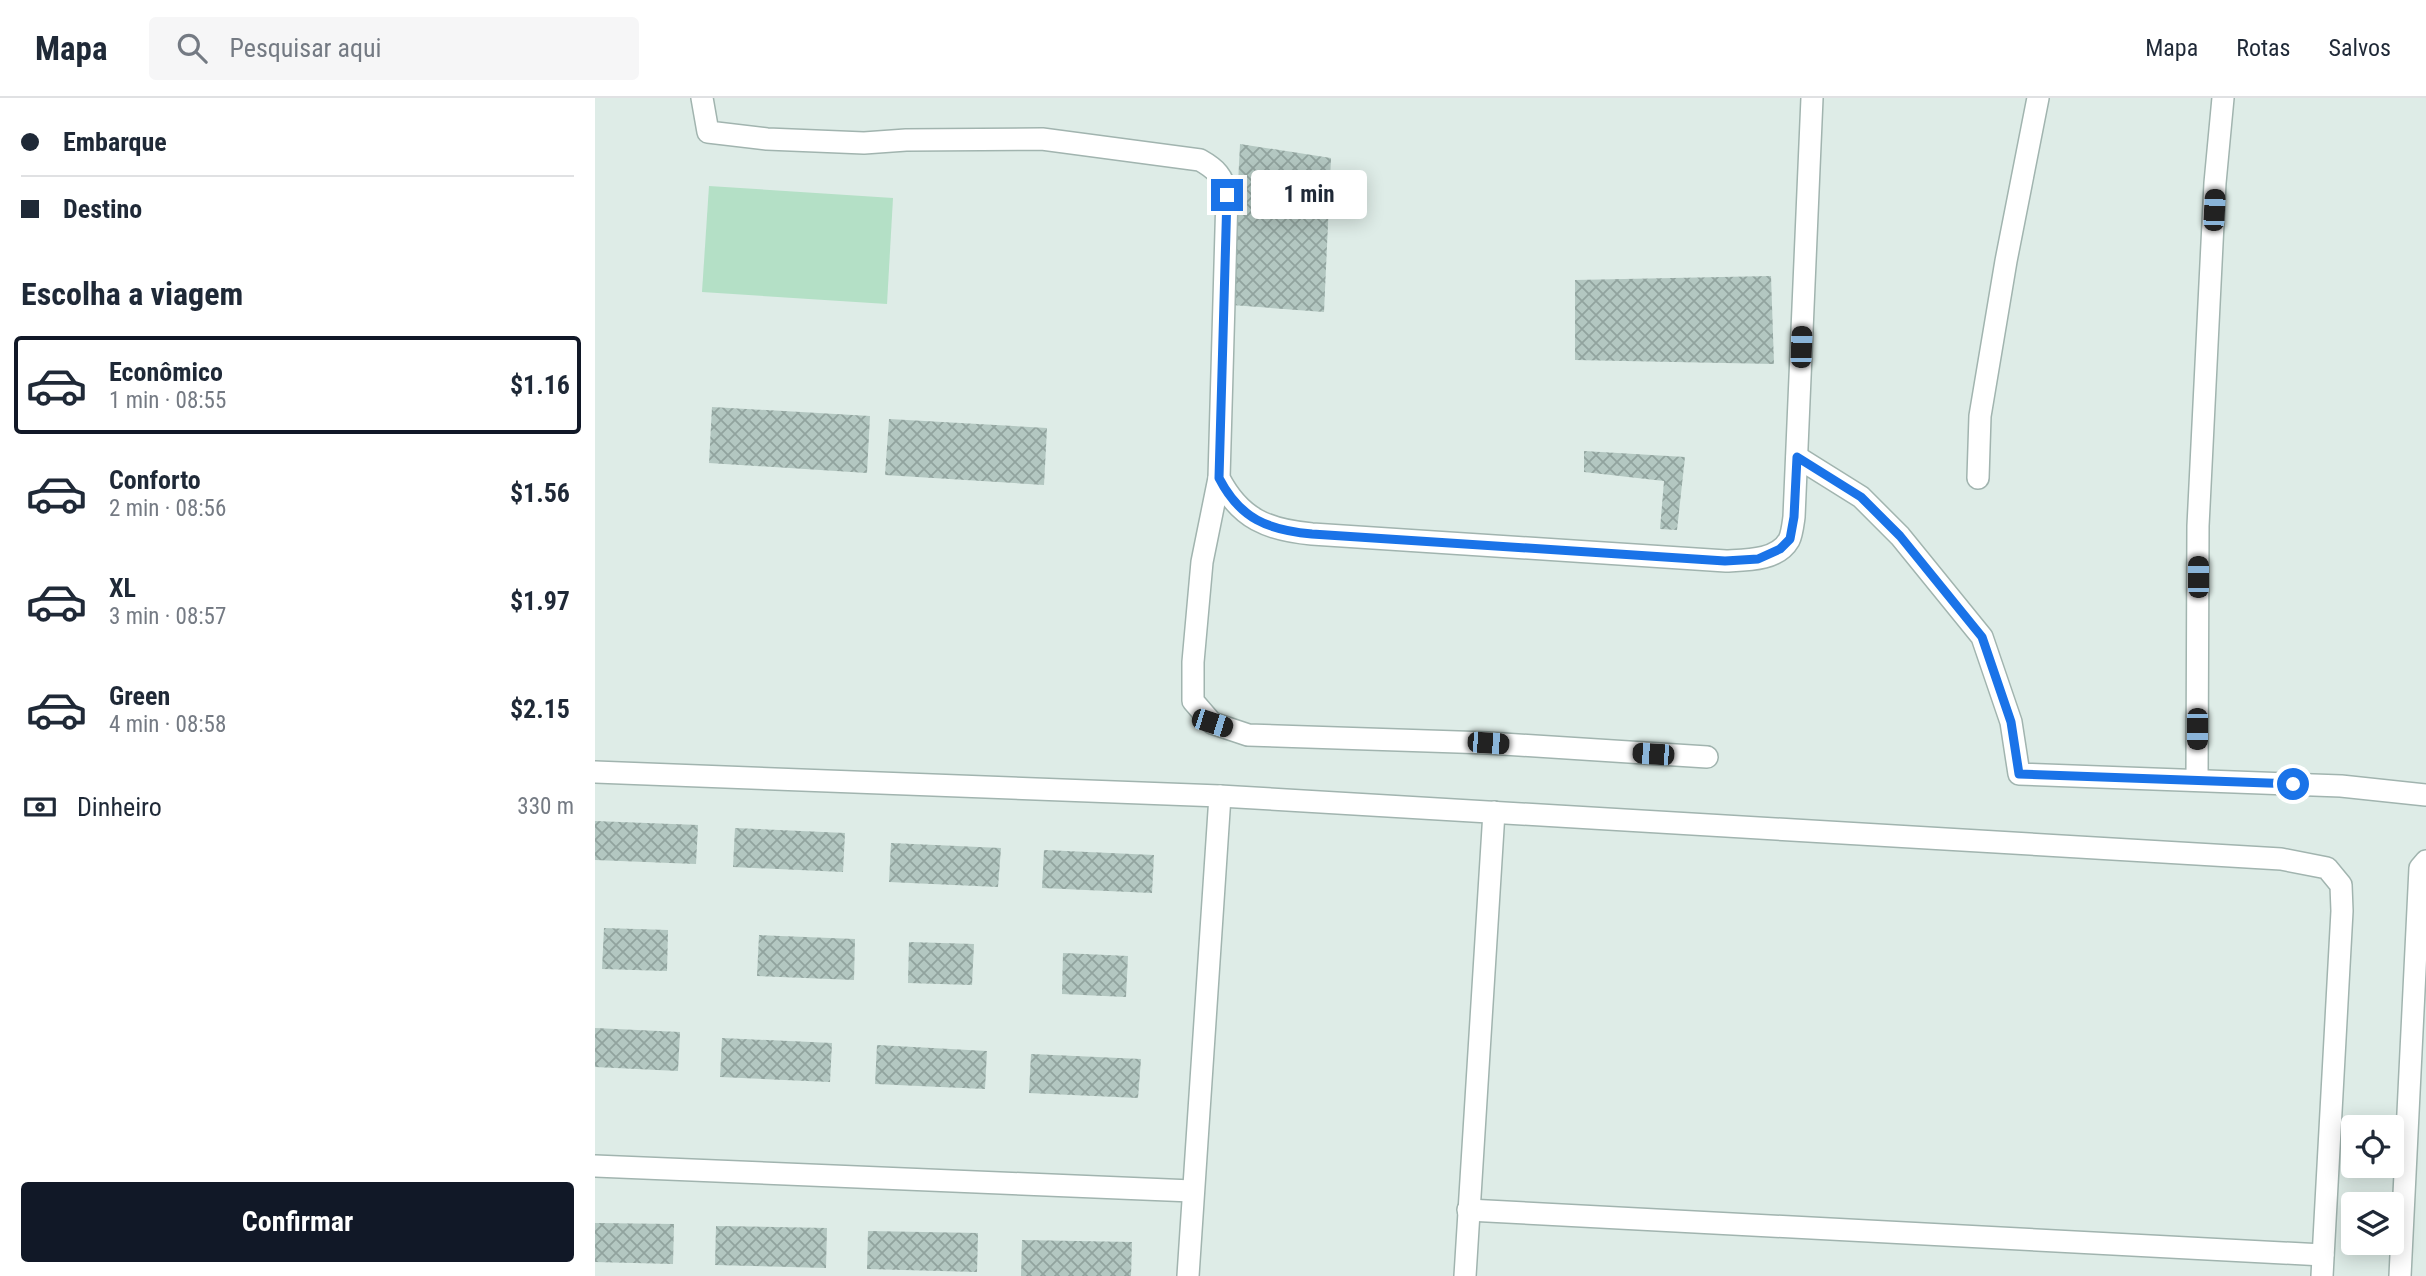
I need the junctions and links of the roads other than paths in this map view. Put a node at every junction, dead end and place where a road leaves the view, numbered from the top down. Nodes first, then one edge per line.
1 (702, 98) edge
2 (1812, 98) edge
3 (2038, 98) edge
4 (2223, 98) edge
5 (1797, 457) junction
6 (1219, 478) junction
7 (1978, 478) dead end
8 (1707, 757) dead end
9 (595, 772) edge
10 (2197, 780) junction
11 (2426, 795) edge
12 (1220, 796) junction
13 (1494, 812) junction
14 (2426, 841) edge
15 (2423, 865) edge
16 (595, 1166) edge
17 (1192, 1191) junction
18 (1468, 1210) junction
19 (2322, 1266) edge
20 (1188, 1276) edge
21 (1465, 1276) edge
22 (2400, 1276) edge

1 - 6 street
2 - 5 street
3 - 7 street
4 - 10 street
5 - 6 street
5 - 10 street
6 - 8 street
9 - 12 street
10 - 11 street
12 - 13 street
12 - 17 street
13 - 18 street
13 - 19 street
14 - 15 street
15 - 22 street
16 - 17 street
17 - 20 street
18 - 19 street
18 - 21 street

